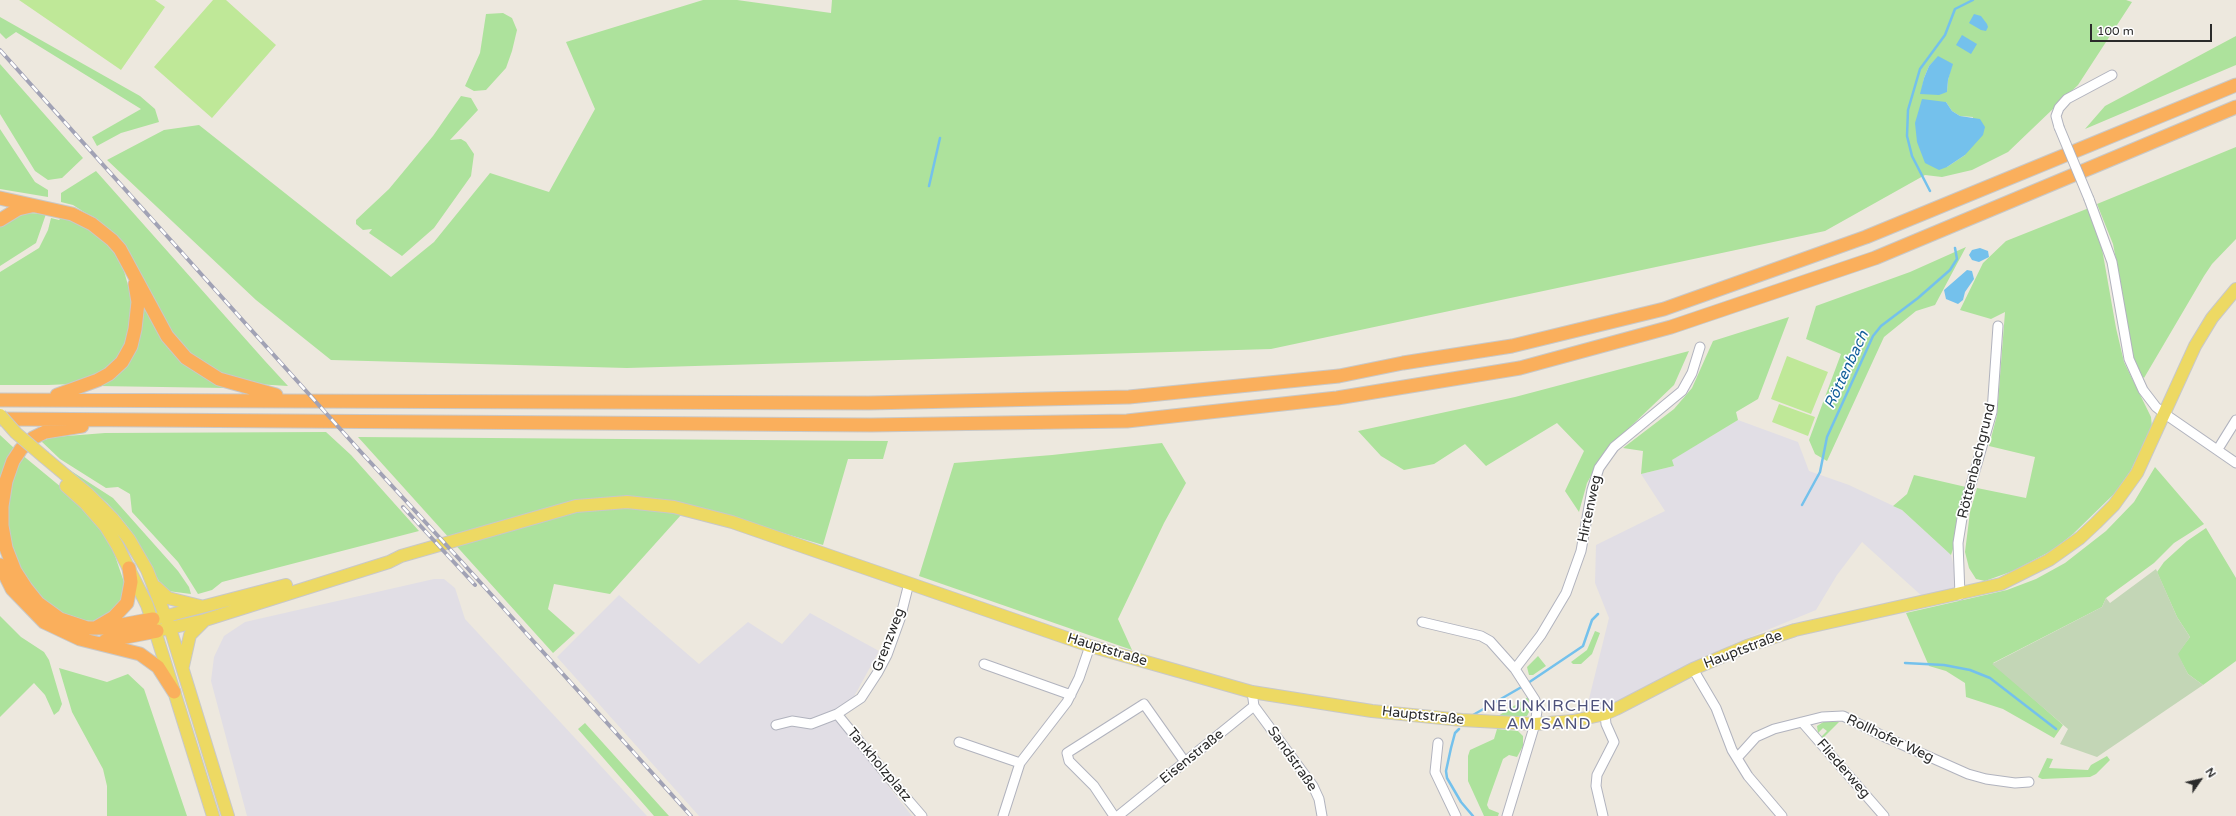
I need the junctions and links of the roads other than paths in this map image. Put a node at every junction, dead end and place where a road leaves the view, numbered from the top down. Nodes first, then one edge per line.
1 (2112, 75) dead end
2 (2236, 85) edge
3 (2236, 107) edge
4 (1, 200) edge
5 (32, 206) junction
6 (18, 209) junction
7 (0, 220) edge
8 (133, 273) junction
9 (2236, 289) edge
10 (1998, 326) dead end
11 (1700, 347) dead end
12 (0, 400) edge
13 (38, 400) junction
14 (301, 400) junction
15 (0, 414) edge
16 (2165, 414) junction
17 (0, 419) edge
18 (130, 419) junction
19 (2236, 420) edge
20 (0, 427) edge
21 (2218, 449) junction
22 (41, 460) junction
23 (2236, 463) edge
24 (401, 556) junction
25 (0, 566) edge
26 (129, 568) junction
27 (152, 583) junction
28 (909, 583) junction
29 (1960, 595) junction
30 (206, 607) junction
31 (205, 620) junction
32 (158, 622) junction
33 (1422, 622) dead end
34 (96, 628) junction
35 (170, 628) junction
36 (91, 641) junction
37 (1090, 646) junction
38 (984, 664) dead end
39 (182, 669) junction
40 (1515, 669) junction
41 (1694, 669) junction
42 (174, 692) junction
43 (1252, 692) junction
44 (1071, 695) junction
45 (1254, 706) junction
46 (837, 714) junction
47 (1605, 714) junction
48 (1802, 722) junction
49 (1535, 724) junction
50 (776, 725) dead end
51 (959, 742) dead end
52 (1438, 743) dead end
53 (1737, 758) junction
54 (1186, 762) junction
55 (1020, 763) junction
56 (2029, 782) dead end
57 (213, 816) edge
58 (228, 816) edge
59 (922, 816) edge
60 (1003, 816) edge
61 (1114, 816) edge
62 (1118, 816) edge
63 (1322, 816) edge
64 (1456, 816) edge
65 (1507, 816) edge
66 (1603, 816) edge
67 (1782, 816) edge
68 (1884, 816) edge

1 - 16 street, bridge
2 - 14 highway
3 - 18 highway
4 - 5 highway
4 - 6 highway
5 - 6 highway
5 - 8 highway
6 - 7 highway
8 - 13 highway
8 - 14 highway
9 - 16 main road, Hauptstraße
10 - 29 street, Röttenbachgrund
11 - 40 street, Hirtenweg
12 - 13 highway
13 - 14 highway
15 - 22 main road, bridge
16 - 21 street
16 - 29 main road, Hauptstraße
17 - 18 highway
18 - 34 highway
19 - 21 street
20 - 22 main road
21 - 23 street
22 - 26 main road
22 - 27 main road
24 - 28 main road, Hauptstraße
24 - 30 main road
24 - 31 main road
25 - 36 highway
26 - 32 main road
26 - 34 highway
27 - 30 main road
27 - 32 main road
28 - 37 main road, Hauptstraße
28 - 46 street, Grenzweg
29 - 41 main road, Hauptstraße
30 - 32 main road
31 - 35 main road
31 - 39 main road
32 - 34 highway
32 - 35 main road
32 - 36 highway
32 - 42 main road
33 - 40 street
35 - 39 main road
36 - 42 highway
37 - 43 main road, Hauptstraße
37 - 44 street
38 - 44 street
39 - 58 main road
40 - 49 street
41 - 47 main road, Hauptstraße
41 - 53 street
42 - 57 main road
43 - 45 street
43 - 49 main road, Hauptstraße
44 - 55 street
45 - 54 street, Eisenstraße
45 - 63 street, Sandstraße
46 - 50 street, Grenzweg
46 - 59 street, Tankholzplatz
47 - 49 main road, Hauptstraße
47 - 66 street
48 - 53 street, Rollhofer Weg
48 - 56 street, Rollhofer Weg
48 - 68 street, Fliederweg
49 - 65 street
51 - 55 street
52 - 64 street
53 - 67 street
54 - 61 street
54 - 62 street, Eisenstraße
55 - 60 street

